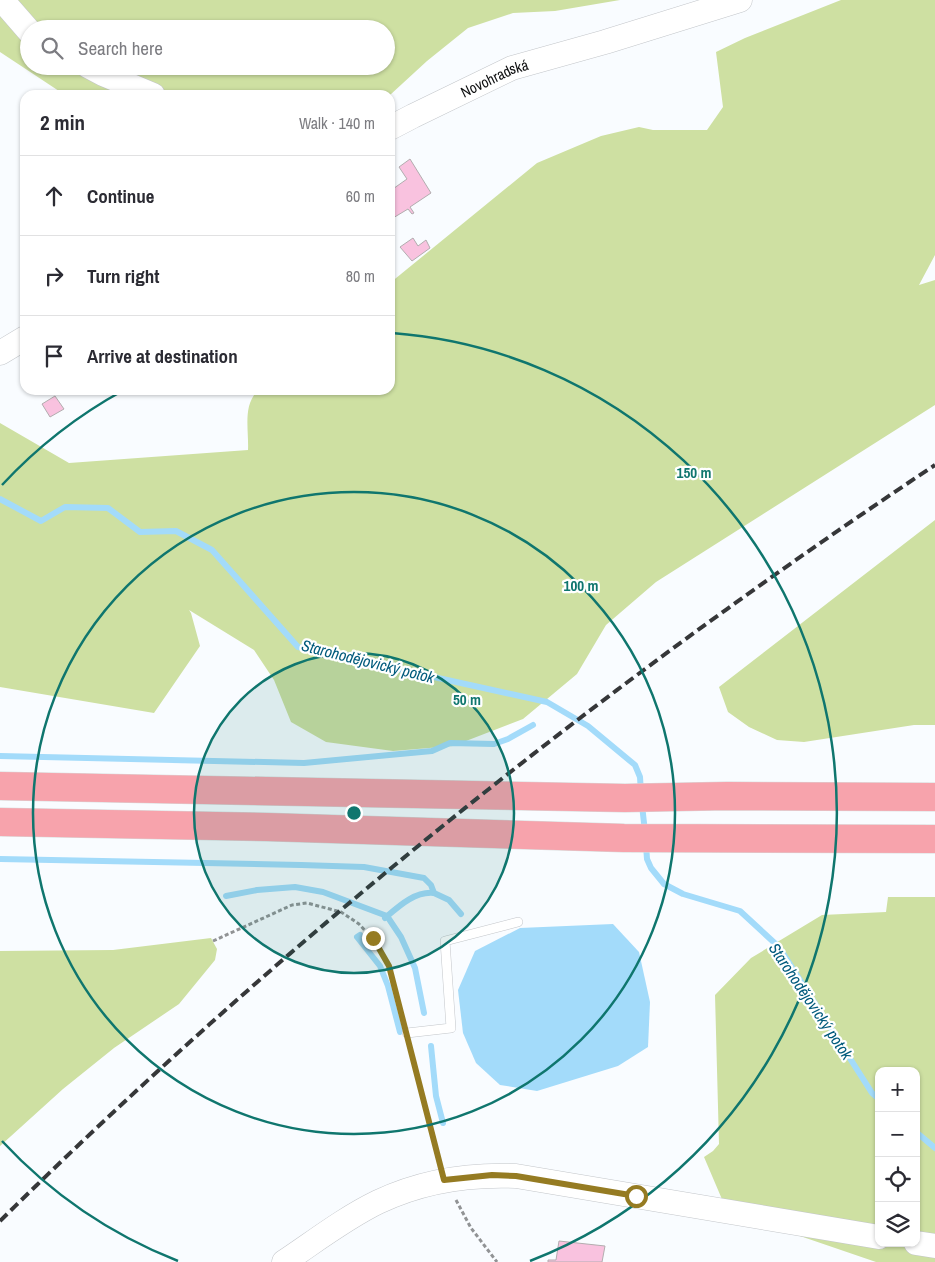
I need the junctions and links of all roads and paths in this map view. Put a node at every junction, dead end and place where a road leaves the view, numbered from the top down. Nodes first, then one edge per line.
1 (2, 0) edge
2 (740, 0) edge
3 (20, 21) edge
4 (105, 75) edge
5 (141, 90) edge
6 (395, 125) edge
7 (20, 341) edge
8 (0, 353) edge
9 (0, 786) edge
10 (935, 797) edge
11 (0, 822) edge
12 (935, 840) edge
13 (518, 922) dead end
14 (213, 941) dead end
15 (407, 1034) junction
16 (444, 1180) junction
17 (875, 1236) edge
18 (920, 1244) edge
19 (935, 1246) edge
20 (284, 1262) edge
21 (497, 1262) edge

1 - 3 street
2 - 6 street, Novohradská
4 - 5 street
7 - 8 street
9 - 10 highway
11 - 12 highway
13 - 15 lane
14 - 15 path
15 - 16 path
16 - 17 street
16 - 20 street
16 - 21 path
18 - 19 street

